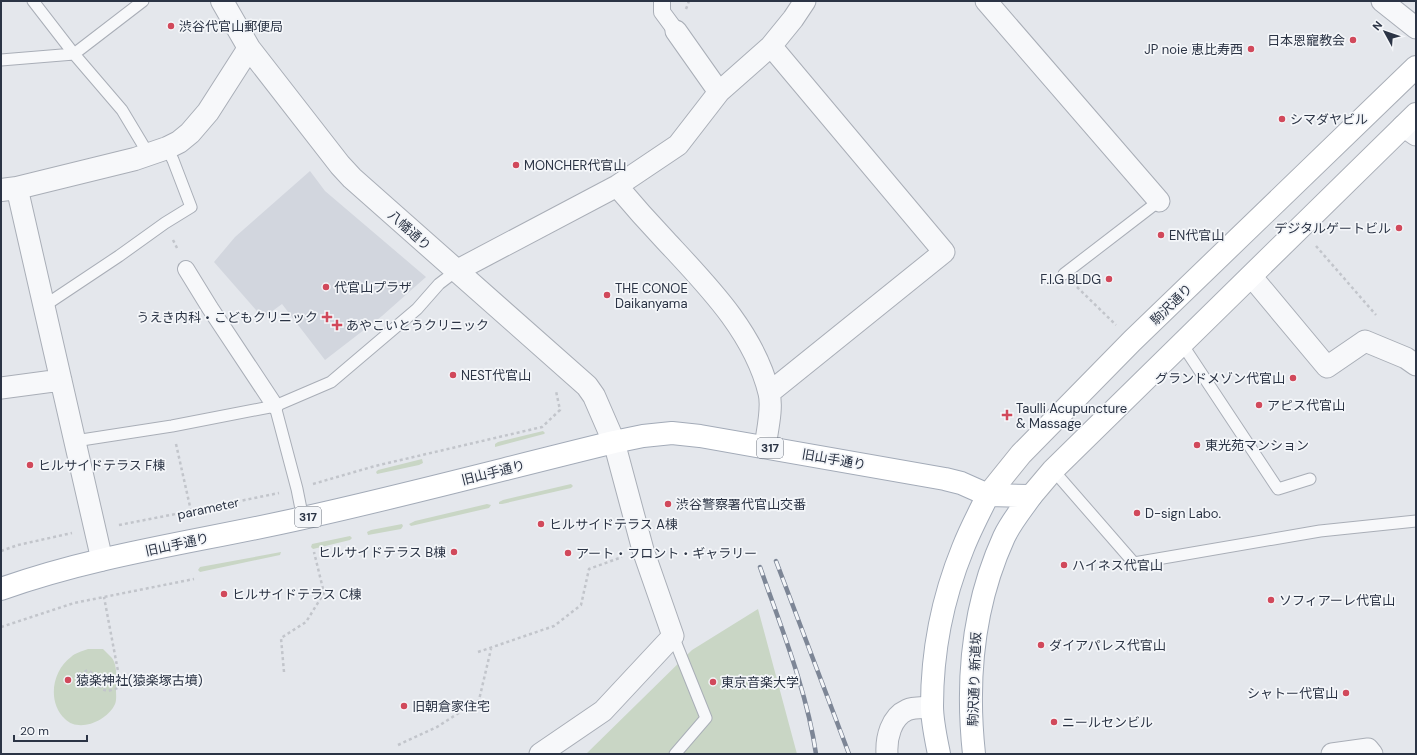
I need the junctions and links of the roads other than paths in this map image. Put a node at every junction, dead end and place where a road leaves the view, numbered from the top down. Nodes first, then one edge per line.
1 (33, 1) edge
2 (143, 1) edge
3 (662, 1) edge
4 (804, 1) edge
5 (986, 1) edge
6 (1382, 1) edge
7 (230, 5) edge
8 (1416, 28) edge
9 (676, 31) joint
10 (771, 46) junction
11 (249, 48) junction
12 (74, 54) junction
13 (1, 60) edge
14 (1416, 67) edge
15 (719, 92) junction
16 (1412, 125) edge
17 (158, 152) junction
18 (617, 186) junction
19 (9, 189) edge
20 (1159, 201) joint
21 (186, 269) road end
22 (456, 271) junction
23 (1064, 274) road end
24 (1251, 276) junction
25 (44, 306) junction
26 (1182, 344) junction
27 (1416, 365) edge
28 (61, 380) junction
29 (1, 388) edge
30 (769, 393) junction
31 (275, 406) junction
32 (75, 442) junction
33 (614, 442) junction
34 (765, 447) junction
35 (1053, 470) junction
36 (1310, 479) dead end
37 (988, 496) junction
38 (1031, 496) junction
39 (303, 519) junction
40 (1416, 521) edge
41 (1005, 536) junction
42 (102, 560) junction
43 (1, 589) edge
44 (673, 636) junction
45 (932, 707) junction
46 (540, 754) edge
47 (675, 754) edge
48 (887, 754) edge
49 (939, 754) edge
50 (974, 754) edge
51 (1332, 754) edge
52 (1372, 754) edge

1 - 12 lane
2 - 12 lane
3 - 9 street
4 - 10 street
5 - 20 street
6 - 8 street
7 - 11 street, 八幡通り
9 - 15 street
10 - 15 street
10 - 30 street
11 - 17 street
11 - 22 street, 八幡通り
12 - 13 lane
12 - 17 lane
14 - 37 main road, 駒沢通り
15 - 18 street
16 - 24 main road
17 - 19 street
17 - 25 lane
18 - 22 street
18 - 30 street
19 - 25 street
20 - 23 lane
21 - 31 street
22 - 31 lane
22 - 33 street, 八幡通り
24 - 26 main road
24 - 27 street
25 - 28 street
26 - 35 main road
26 - 36 lane
28 - 29 street
28 - 32 street
30 - 34 street
31 - 32 lane
31 - 39 lane
32 - 42 street
33 - 34 main road, 旧山手通り / 317
33 - 39 main road, 旧山手通り / 317
33 - 44 street
34 - 37 main road, 旧山手通り / 317
35 - 38 main road
35 - 40 lane
37 - 38 main road, 旧山手通り / 317
37 - 41 main road
37 - 45 main road, 駒沢通り
38 - 41 main road
39 - 42 main road, 旧山手通り / 317
41 - 50 main road, 駒沢通り 新道坂
42 - 43 main road, 旧山手通り / 317
44 - 46 street
44 - 47 lane
45 - 48 street
45 - 49 main road
51 - 52 street

